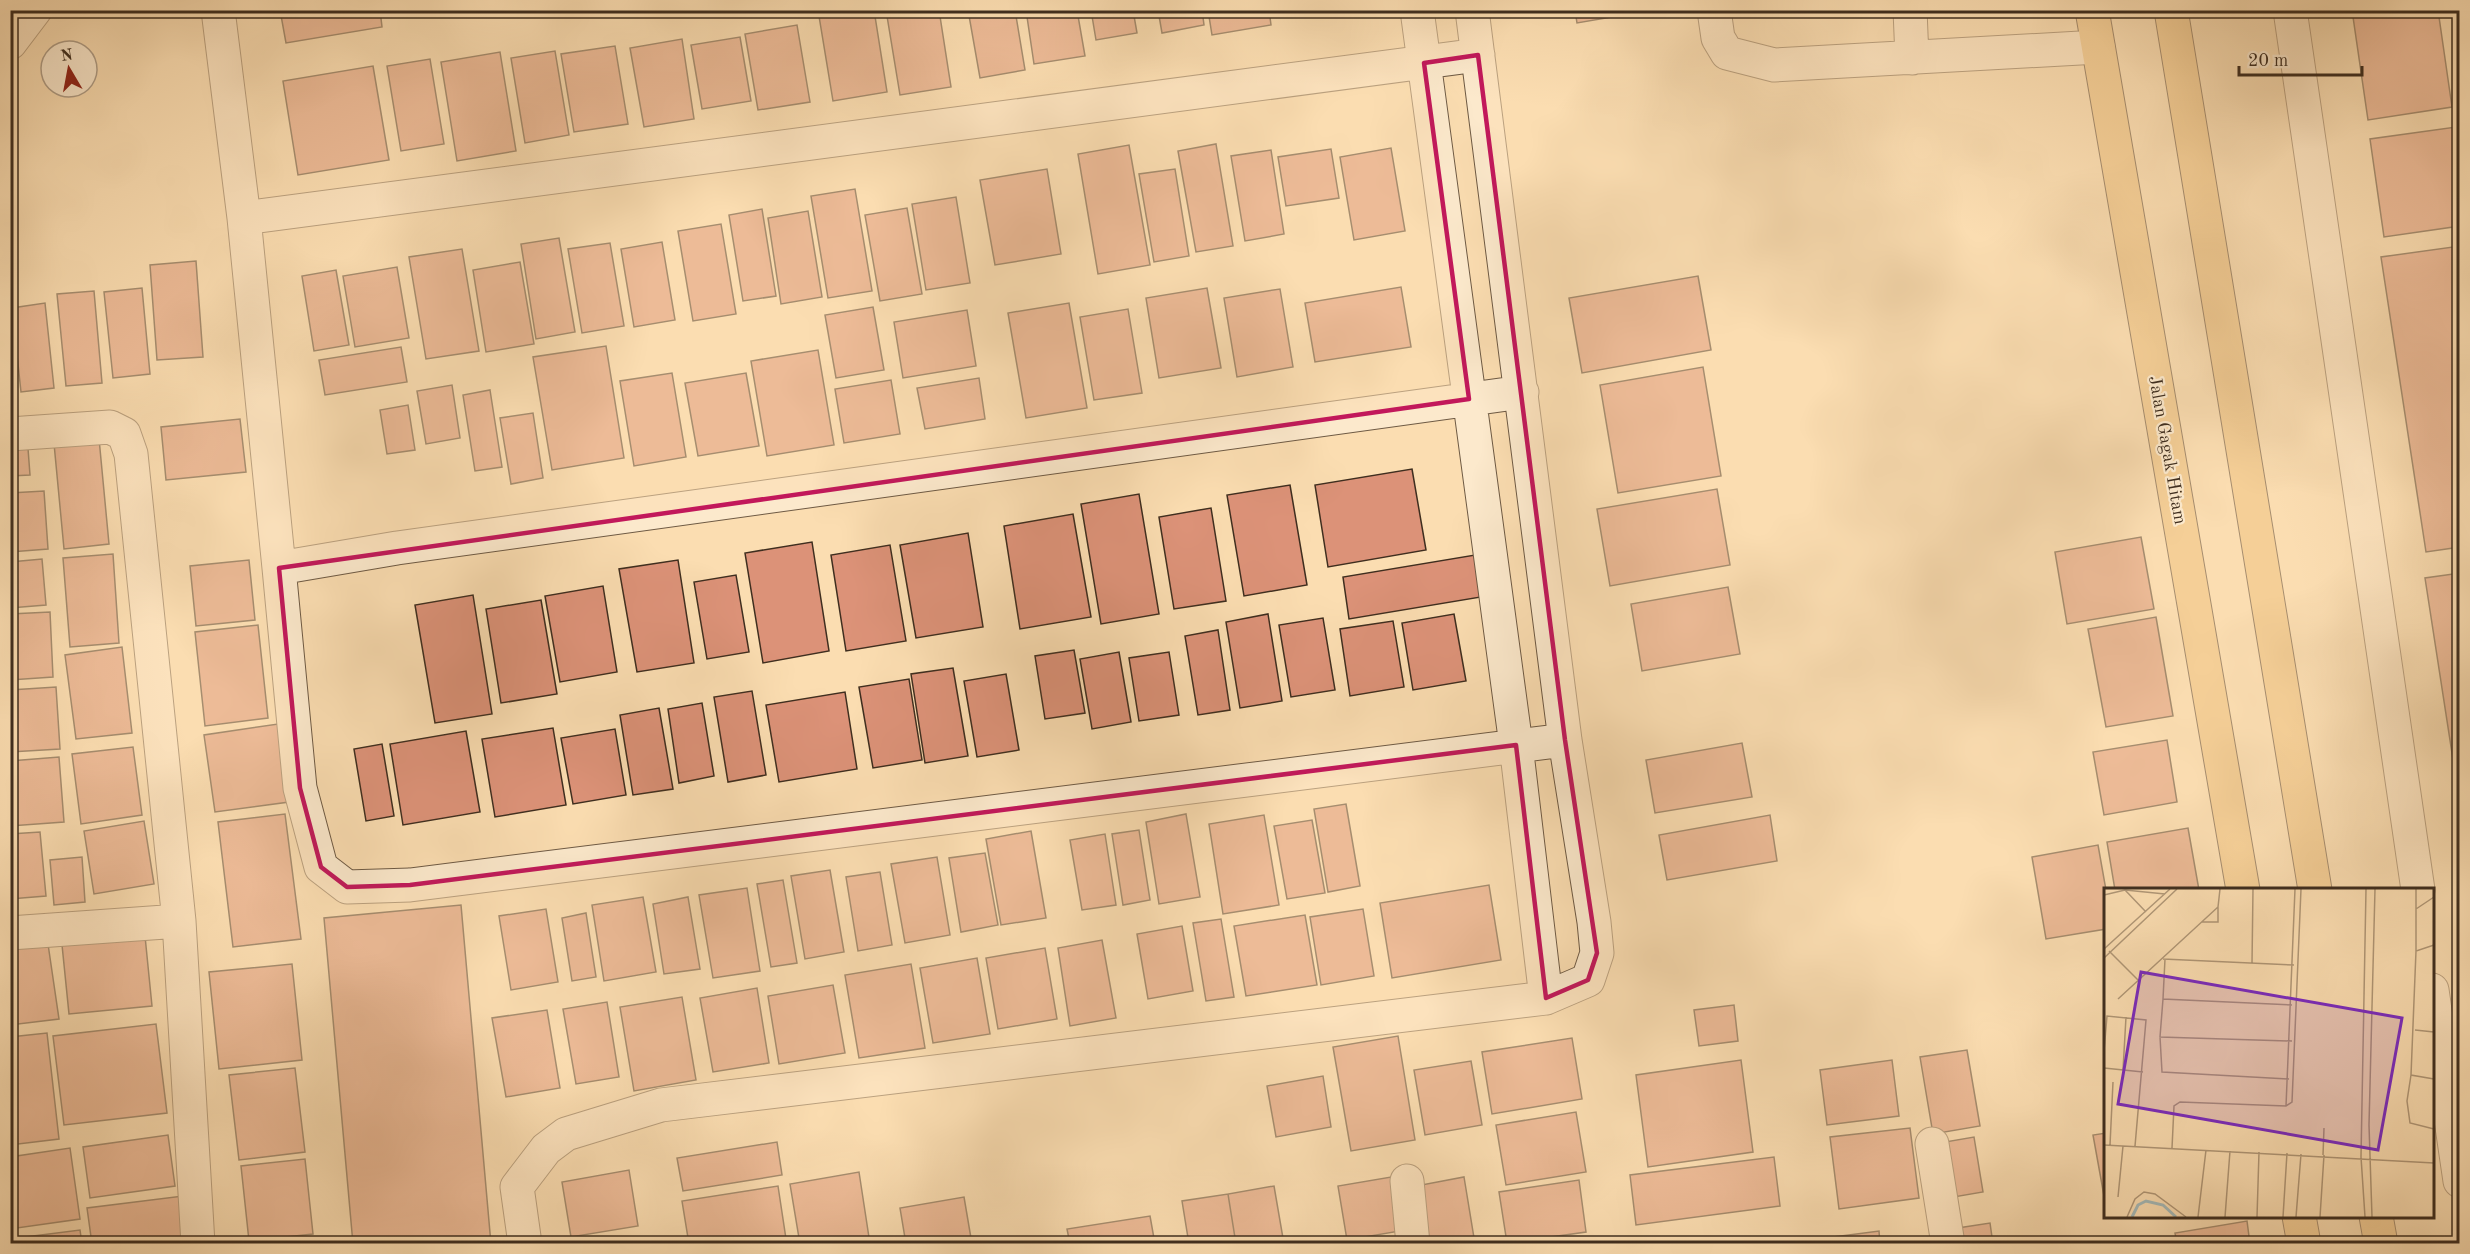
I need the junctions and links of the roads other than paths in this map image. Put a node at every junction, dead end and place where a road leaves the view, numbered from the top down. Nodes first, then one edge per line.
1 (35, 10) edge
2 (218, 10) edge
3 (1417, 10) edge
4 (1472, 10) edge
5 (1714, 10) edge
6 (1910, 10) edge
7 (2092, 10) edge
8 (2171, 10) edge
9 (2290, 10) edge
10 (10, 43) edge
11 (2098, 47) junction
12 (1478, 55) junction
13 (1912, 58) junction
14 (1424, 63) junction
15 (244, 218) junction
16 (1522, 392) junction
17 (1469, 399) junction
18 (10, 434) edge
19 (279, 568) junction
20 (1565, 740) junction
21 (1516, 745) junction
22 (2243, 888) edge
23 (2315, 888) edge
24 (2418, 888) edge
25 (179, 921) junction
26 (10, 933) edge
27 (1546, 998) junction
28 (2434, 1009) edge
29 (2435, 1028) edge
30 (1932, 1144) dead end
31 (1407, 1181) dead end
32 (2460, 1181) edge
33 (2299, 1218) edge
34 (2376, 1218) edge
35 (198, 1244) edge
36 (525, 1244) edge
37 (1413, 1244) edge
38 (1948, 1244) edge
39 (2304, 1244) edge
40 (2381, 1244) edge

1 - 10 street
2 - 15 street
3 - 14 street
4 - 12 street
5 - 13 street
6 - 13 street
7 - 11 highway, Jalan Gagak Hitam
8 - 23 highway
9 - 24 street
11 - 13 street
11 - 22 highway, Jalan Gagak Hitam
12 - 14 street
12 - 16 street
14 - 15 street
14 - 17 street
15 - 19 street
16 - 17 street
16 - 20 street
17 - 19 street
17 - 21 street
18 - 25 street
19 - 21 street
20 - 21 street
20 - 27 street
21 - 27 street
25 - 26 street
25 - 35 street
27 - 36 street
28 - 29 street
29 - 32 street
30 - 38 street
31 - 37 street
33 - 39 highway
34 - 40 highway

